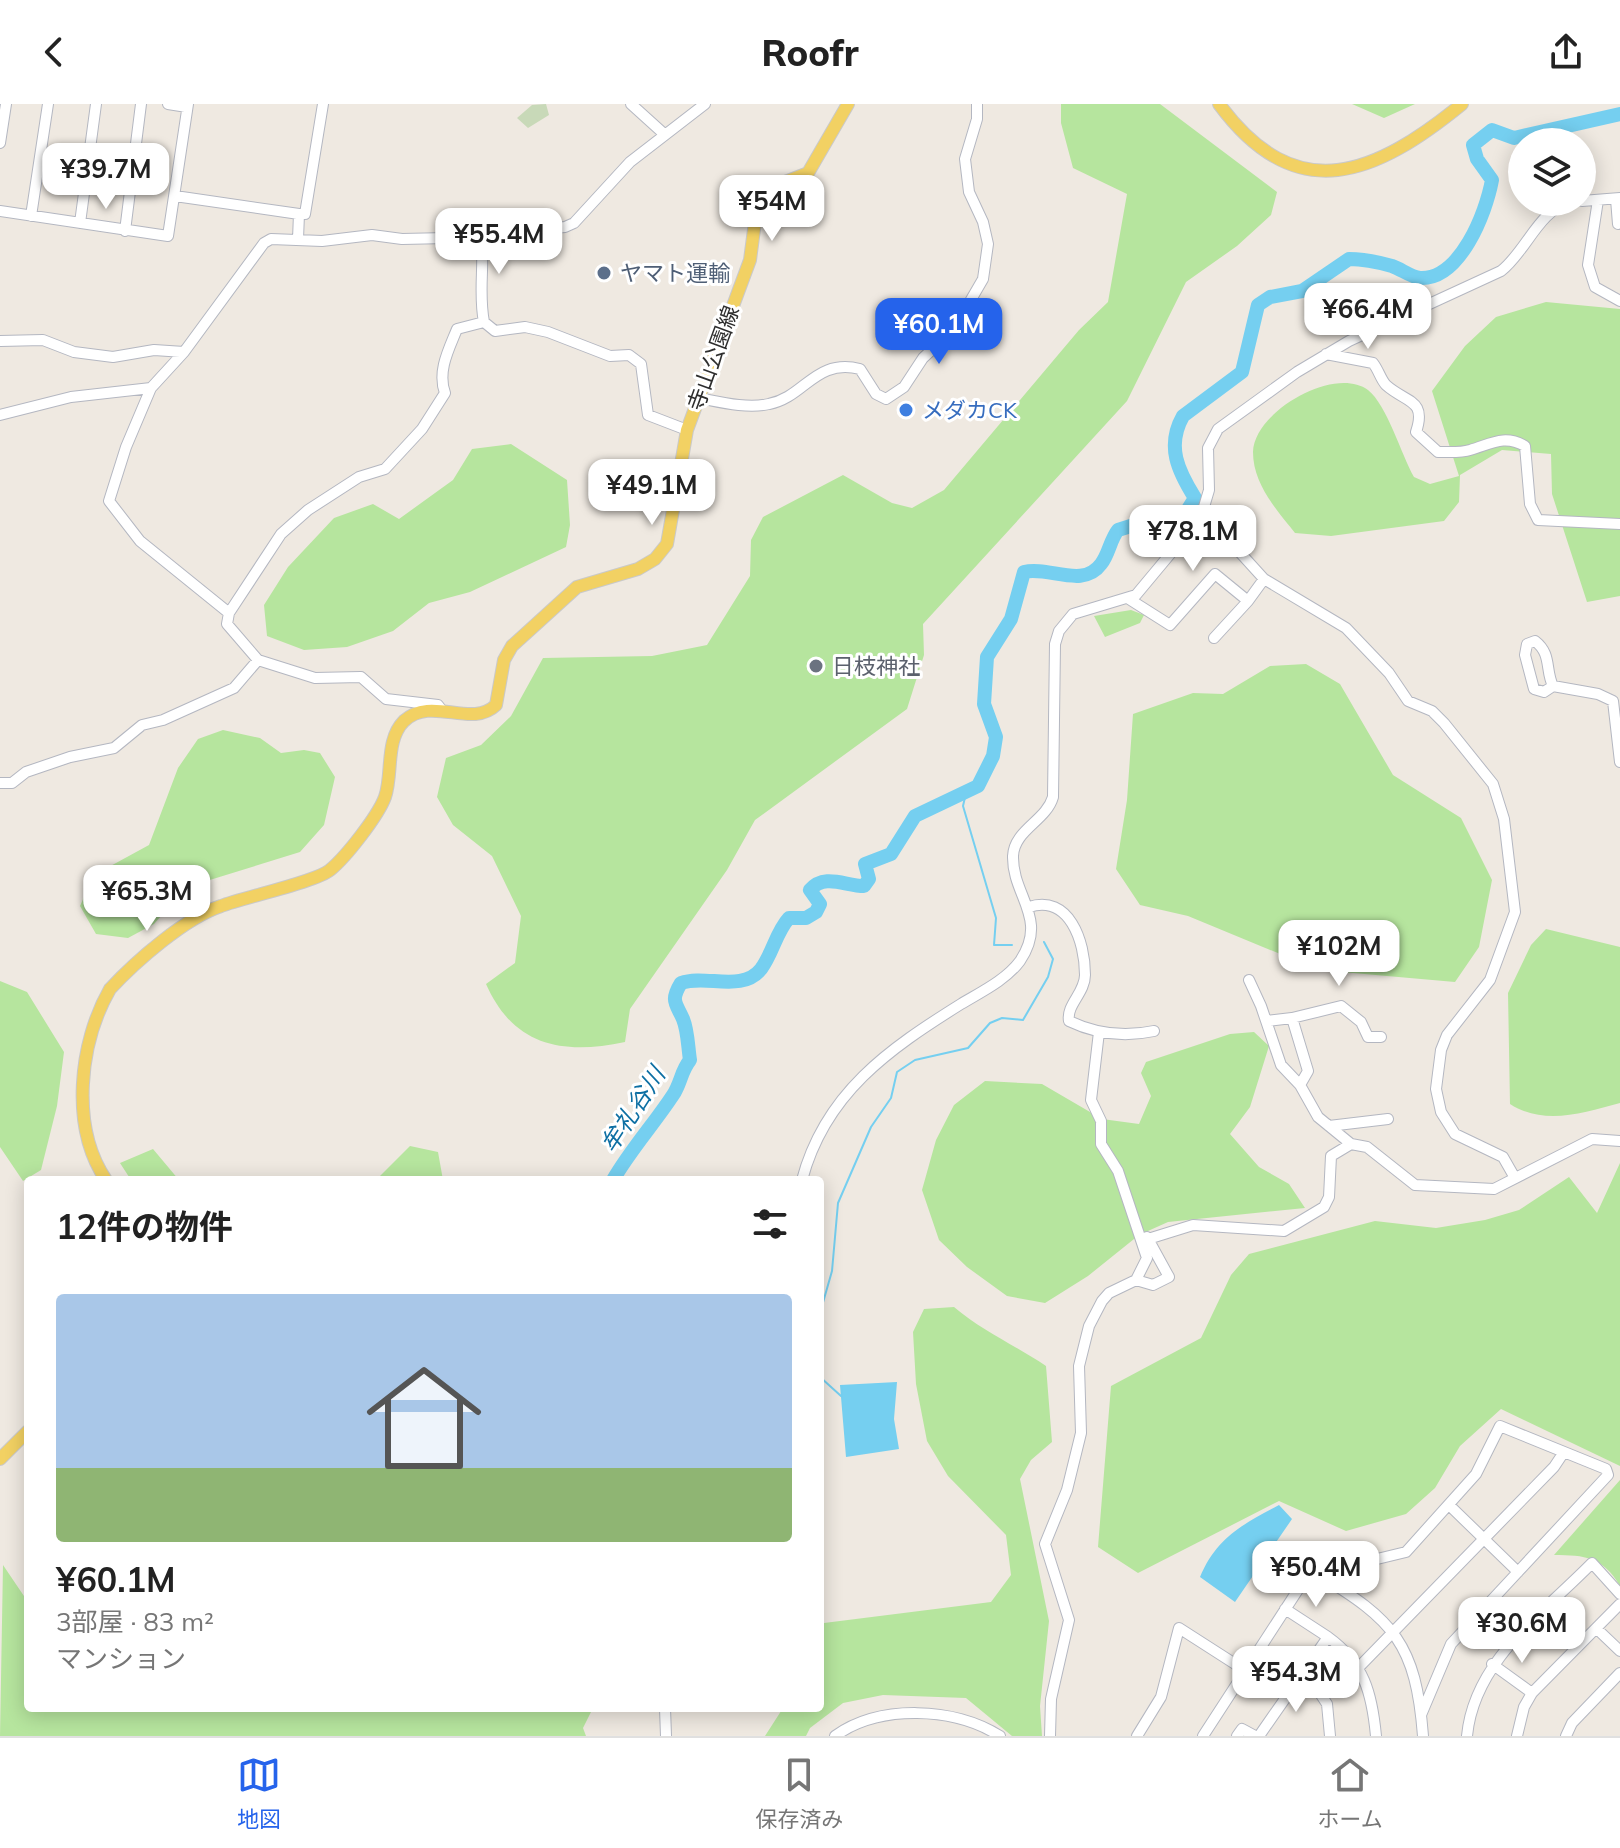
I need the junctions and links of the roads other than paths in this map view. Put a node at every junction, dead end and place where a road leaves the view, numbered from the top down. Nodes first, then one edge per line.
1 (6, 104) edge
2 (48, 104) edge
3 (96, 104) edge
4 (141, 104) edge
5 (168, 104) edge
6 (323, 104) edge
7 (631, 104) edge
8 (705, 104) edge
9 (848, 104) edge
10 (977, 104) edge
11 (1219, 104) edge
12 (1462, 104) edge
13 (187, 106) edge
14 (663, 133) junction
15 (0, 143) edge
16 (175, 196) junction
17 (1618, 199) edge
18 (1598, 200) joint
19 (0, 211) edge
20 (299, 214) junction
21 (31, 216) junction
22 (1548, 216) edge
23 (80, 223) junction
24 (1618, 224) edge
25 (125, 231) junction
26 (481, 236) junction
27 (298, 239) junction
28 (1620, 301) edge
29 (484, 322) junction
30 (0, 341) edge
31 (184, 352) junction
32 (1326, 354) junction
33 (151, 388) junction
34 (699, 398) junction
35 (0, 415) edge
36 (687, 430) junction
37 (1201, 517) junction
38 (1620, 524) edge
39 (1264, 579) junction
40 (1129, 599) junction
41 (1248, 601) junction
42 (229, 613) junction
43 (1214, 638) dead end
44 (258, 660) junction
45 (1553, 686) junction
46 (441, 709) junction
47 (1620, 762) edge
48 (0, 783) edge
49 (1029, 907) junction
50 (1249, 980) dead end
51 (1292, 1018) junction
52 (1267, 1021) junction
53 (1154, 1031) dead end
54 (1099, 1032) junction
55 (1381, 1037) dead end
56 (1300, 1085) junction
57 (1388, 1119) dead end
58 (1329, 1126) junction
59 (1620, 1141) edge
60 (1351, 1144) junction
61 (104, 1176) edge
62 (804, 1176) edge
63 (1515, 1178) junction
64 (1133, 1215) junction
65 (1148, 1239) junction
66 (1136, 1280) junction
67 (24, 1435) edge
68 (1564, 1452) junction
69 (0, 1459) edge
70 (1449, 1505) junction
71 (1483, 1539) junction
72 (1518, 1572) junction
73 (1317, 1574) junction
74 (1620, 1594) edge
75 (1620, 1604) edge
76 (1285, 1609) junction
77 (1597, 1629) junction
78 (1394, 1632) junction
79 (1328, 1637) junction
80 (1620, 1651) edge
81 (1492, 1664) junction
82 (1359, 1667) junction
83 (1246, 1671) junction
84 (1306, 1672) junction
85 (1620, 1673) edge
86 (1532, 1693) junction
87 (665, 1712) edge
88 (1421, 1715) junction
89 (666, 1736) edge
90 (835, 1736) edge
91 (1000, 1736) edge
92 (1050, 1736) edge
93 (1137, 1736) edge
94 (1203, 1736) edge
95 (1237, 1736) edge
96 (1257, 1736) edge
97 (1330, 1736) edge
98 (1376, 1736) edge
99 (1423, 1736) edge
100 (1467, 1736) edge
101 (1517, 1736) edge
102 (1566, 1736) edge

1 - 15 street
2 - 21 street
3 - 23 street
4 - 25 street
5 - 13 street
6 - 20 street
7 - 14 street
8 - 14 street
9 - 34 main road, 寺山公園線
10 - 34 street
11 - 12 main road
13 - 16 street
14 - 26 street
16 - 20 street
16 - 25 street
17 - 18 street
17 - 24 street
18 - 28 street
19 - 21 street
20 - 27 street
21 - 23 street
22 - 32 street
23 - 25 street
26 - 27 street
26 - 29 street
27 - 31 street
29 - 36 street
29 - 42 street
30 - 31 street
31 - 33 street
32 - 37 street
32 - 38 street
33 - 35 street
33 - 42 street
34 - 36 main road, 寺山公園線
36 - 46 main road, 寺山公園線
37 - 39 street
37 - 40 street
39 - 41 street
39 - 63 street
40 - 41 street
40 - 49 street
41 - 43 street
42 - 44 street
44 - 46 street
44 - 48 street
45 - 45 street
45 - 47 street
46 - 61 main road, 寺山公園線
49 - 54 street
49 - 62 street
50 - 52 street
51 - 52 street
51 - 55 street
51 - 56 street
52 - 56 street
53 - 54 street
54 - 64 street
56 - 58 street
57 - 58 street
58 - 60 street
59 - 63 street
60 - 63 street
60 - 65 street
64 - 65 street
64 - 66 street
65 - 66 street
66 - 92 street
67 - 69 main road
68 - 70 street
68 - 71 street
68 - 72 street
70 - 71 street
70 - 73 street
71 - 72 street
71 - 78 street
72 - 88 street
73 - 76 street
73 - 78 street
74 - 81 street
75 - 77 street
76 - 79 street
76 - 83 street
77 - 80 street
77 - 86 street
78 - 82 street
78 - 88 street
79 - 82 street
79 - 84 street
81 - 86 street
81 - 100 street
82 - 98 street
83 - 93 street
83 - 94 street
84 - 96 street
84 - 97 street
85 - 102 street
86 - 101 street
87 - 89 street
88 - 99 street
90 - 91 street
95 - 96 street

